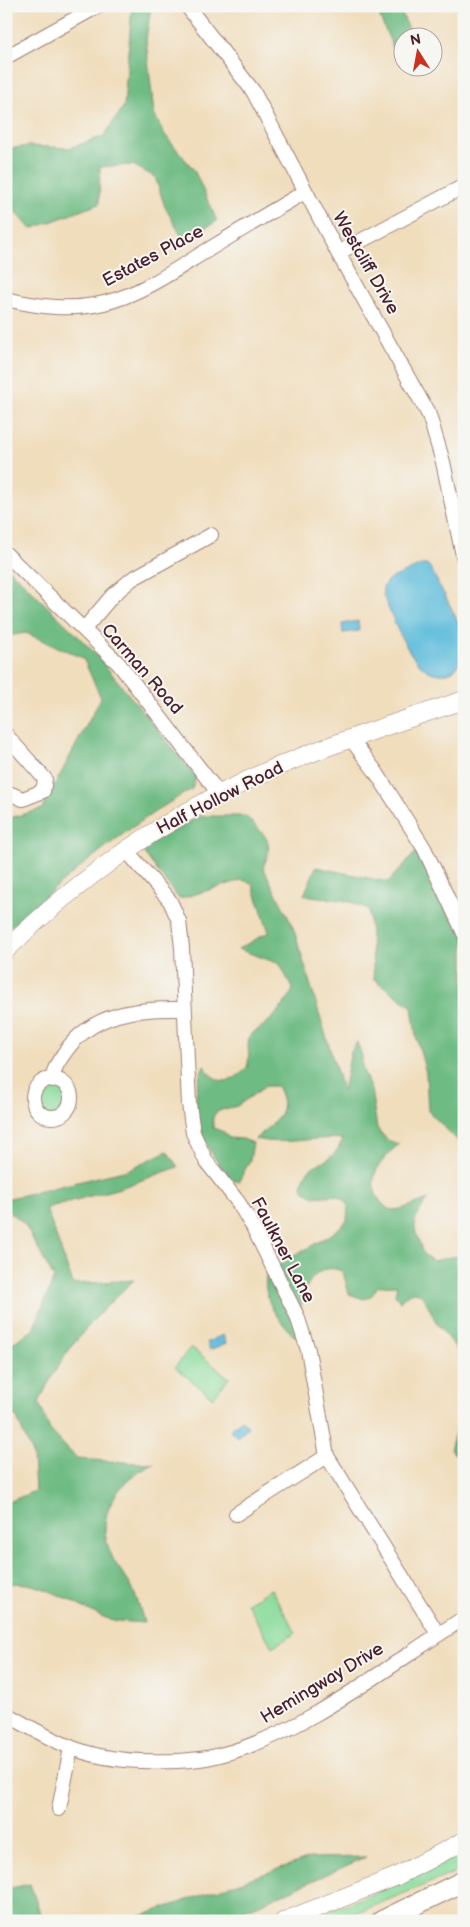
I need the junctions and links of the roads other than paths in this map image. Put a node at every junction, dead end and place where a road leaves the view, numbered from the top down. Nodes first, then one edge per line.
1 (98, 6) edge
2 (187, 6) edge
3 (6, 56) edge
4 (464, 186) edge
5 (305, 192) junction
6 (338, 253) junction
7 (6, 300) edge
8 (210, 535) dead end
9 (6, 554) edge
10 (464, 560) edge
11 (84, 629) junction
12 (464, 700) edge
13 (6, 735) edge
14 (351, 739) junction
15 (6, 792) edge
16 (220, 795) junction
17 (126, 850) junction
18 (464, 933) edge
19 (6, 950) edge
20 (183, 1009) junction
21 (53, 1080) dead end
22 (327, 1456) junction
23 (236, 1514) dead end
24 (464, 1618) edge
25 (438, 1634) junction
26 (6, 1714) edge
27 (71, 1748) junction
28 (60, 1809) dead end
29 (464, 1841) edge
30 (464, 1881) edge
31 (464, 1890) edge
32 (284, 1921) edge
33 (382, 1921) edge
34 (387, 1921) edge

1 - 3 street
2 - 5 street, Westcliff Drive
4 - 6 street
5 - 6 street, Westcliff Drive
5 - 7 street, Estates Place
6 - 10 street, Westcliff Drive
8 - 11 street
9 - 11 street, Carman Road
11 - 16 street, Carman Road
12 - 14 main road, Half Hollow Road
13 - 15 street
14 - 16 main road, Half Hollow Road
14 - 18 street
16 - 17 main road, Half Hollow Road
17 - 19 main road, Half Hollow Road
17 - 20 street, Faulkner Lane
20 - 21 street
20 - 22 street, Faulkner Lane
22 - 23 street
22 - 25 street, Faulkner Lane
24 - 25 street, Hemingway Drive
25 - 27 street, Hemingway Drive
26 - 27 street, Hemingway Drive
27 - 28 street
29 - 32 main road
30 - 33 highway
31 - 34 highway

